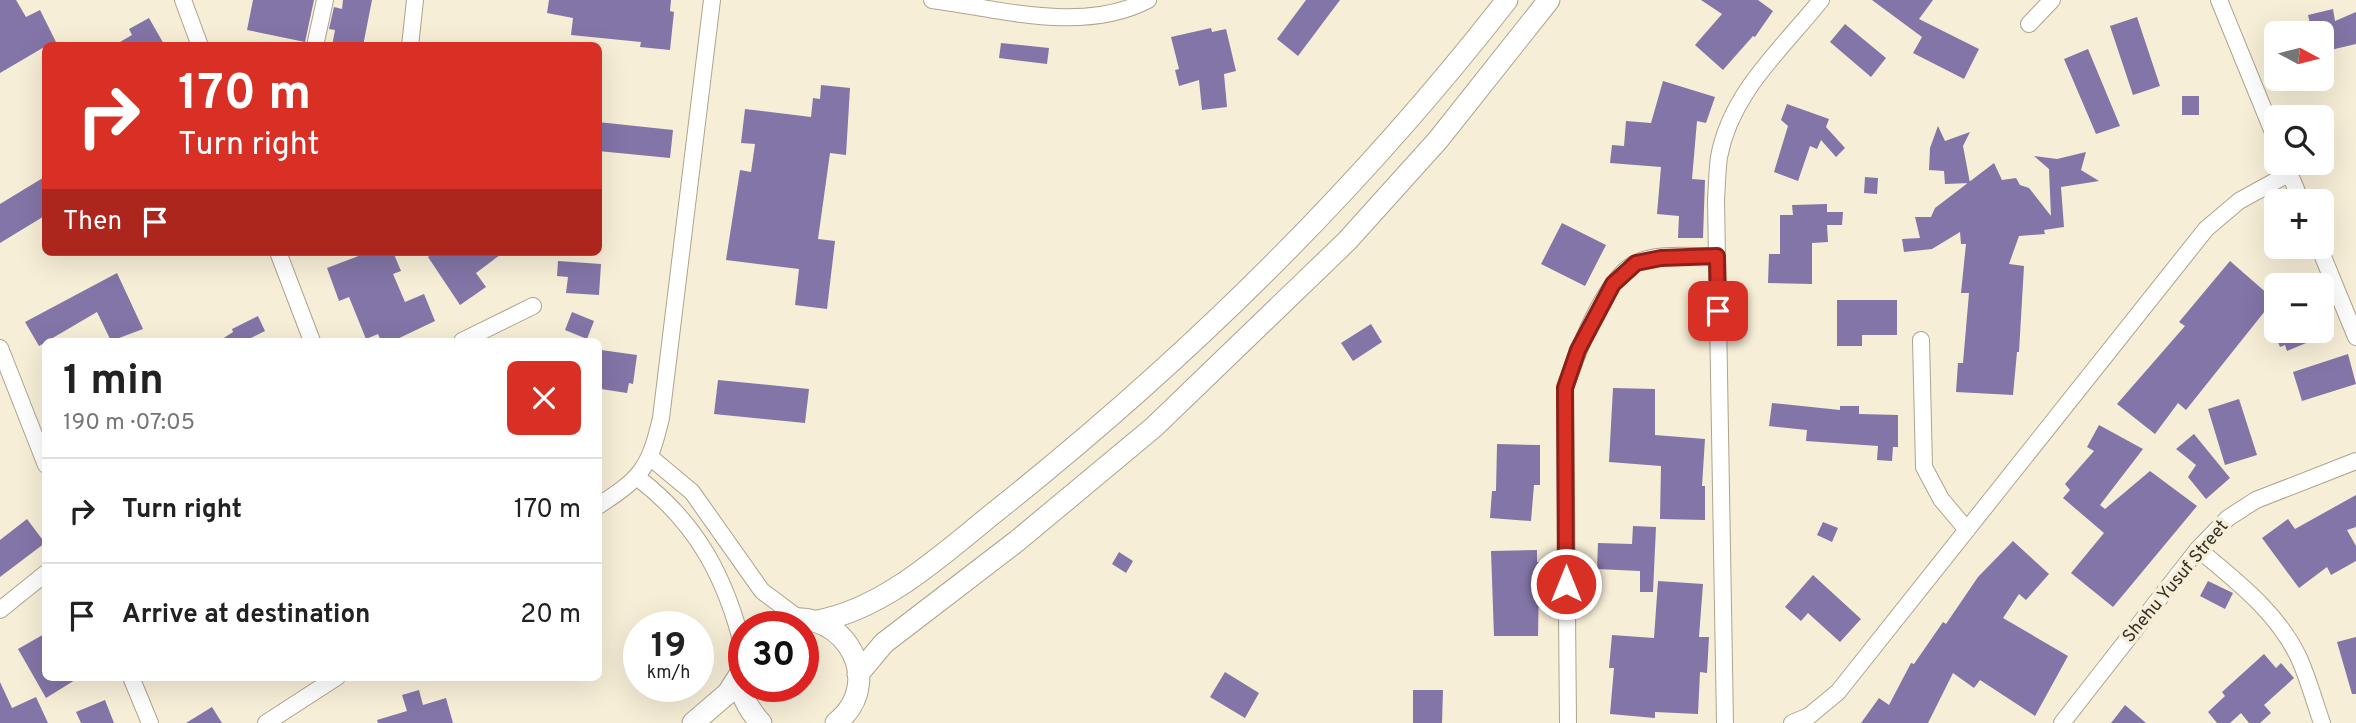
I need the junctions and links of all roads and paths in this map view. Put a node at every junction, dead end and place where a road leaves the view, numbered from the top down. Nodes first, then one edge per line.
1 (183, 0) edge
2 (325, 0) edge
3 (415, 0) edge
4 (712, 0) edge
5 (932, 0) edge
6 (1148, 0) edge
7 (1507, 0) edge
8 (1549, 0) edge
9 (1821, 0) edge
10 (2052, 0) edge
11 (2219, 0) edge
12 (1014, 5) edge
13 (2029, 24) dead end
14 (199, 42) edge
15 (316, 42) edge
16 (410, 42) edge
17 (2264, 110) edge
18 (2278, 175) edge
19 (280, 256) edge
20 (1717, 256) junction
21 (2324, 259) edge
22 (533, 306) dead end
23 (2356, 337) edge
24 (311, 338) edge
25 (468, 338) edge
26 (1921, 340) dead end
27 (0, 348) edge
28 (42, 455) edge
29 (650, 457) junction
30 (2356, 461) edge
31 (638, 478) junction
32 (602, 503) edge
33 (1967, 530) junction
34 (2198, 549) junction
35 (42, 576) edge
36 (0, 610) edge
37 (733, 611) edge
38 (795, 611) edge
39 (819, 617) edge
40 (819, 623) edge
41 (858, 674) junction
42 (133, 681) edge
43 (332, 681) edge
44 (728, 691) edge
45 (746, 702) edge
46 (287, 717) edge
47 (150, 723) edge
48 (266, 723) edge
49 (693, 723) edge
50 (761, 723) edge
51 (837, 723) edge
52 (1567, 723) edge
53 (1725, 723) edge
54 (1792, 723) edge
55 (2062, 723) edge
56 (2322, 723) edge

1 - 14 street
2 - 15 street
3 - 16 street
4 - 29 street
5 - 12 street
6 - 12 street
7 - 39 main road
8 - 41 main road
9 - 20 street
10 - 13 street
11 - 17 street
18 - 33 street
19 - 24 street
20 - 52 street
20 - 53 street
21 - 23 street
22 - 25 street
26 - 33 street
27 - 28 street
29 - 31 street
29 - 38 street
30 - 34 street, Shehu Yusuf Street
31 - 32 street
31 - 37 street
33 - 54 street
34 - 55 street, Shehu Yusuf Street
34 - 56 street
35 - 36 street
40 - 41 main road
41 - 51 main road
42 - 47 street
43 - 46 street
44 - 49 main road
45 - 50 main road
46 - 48 street

